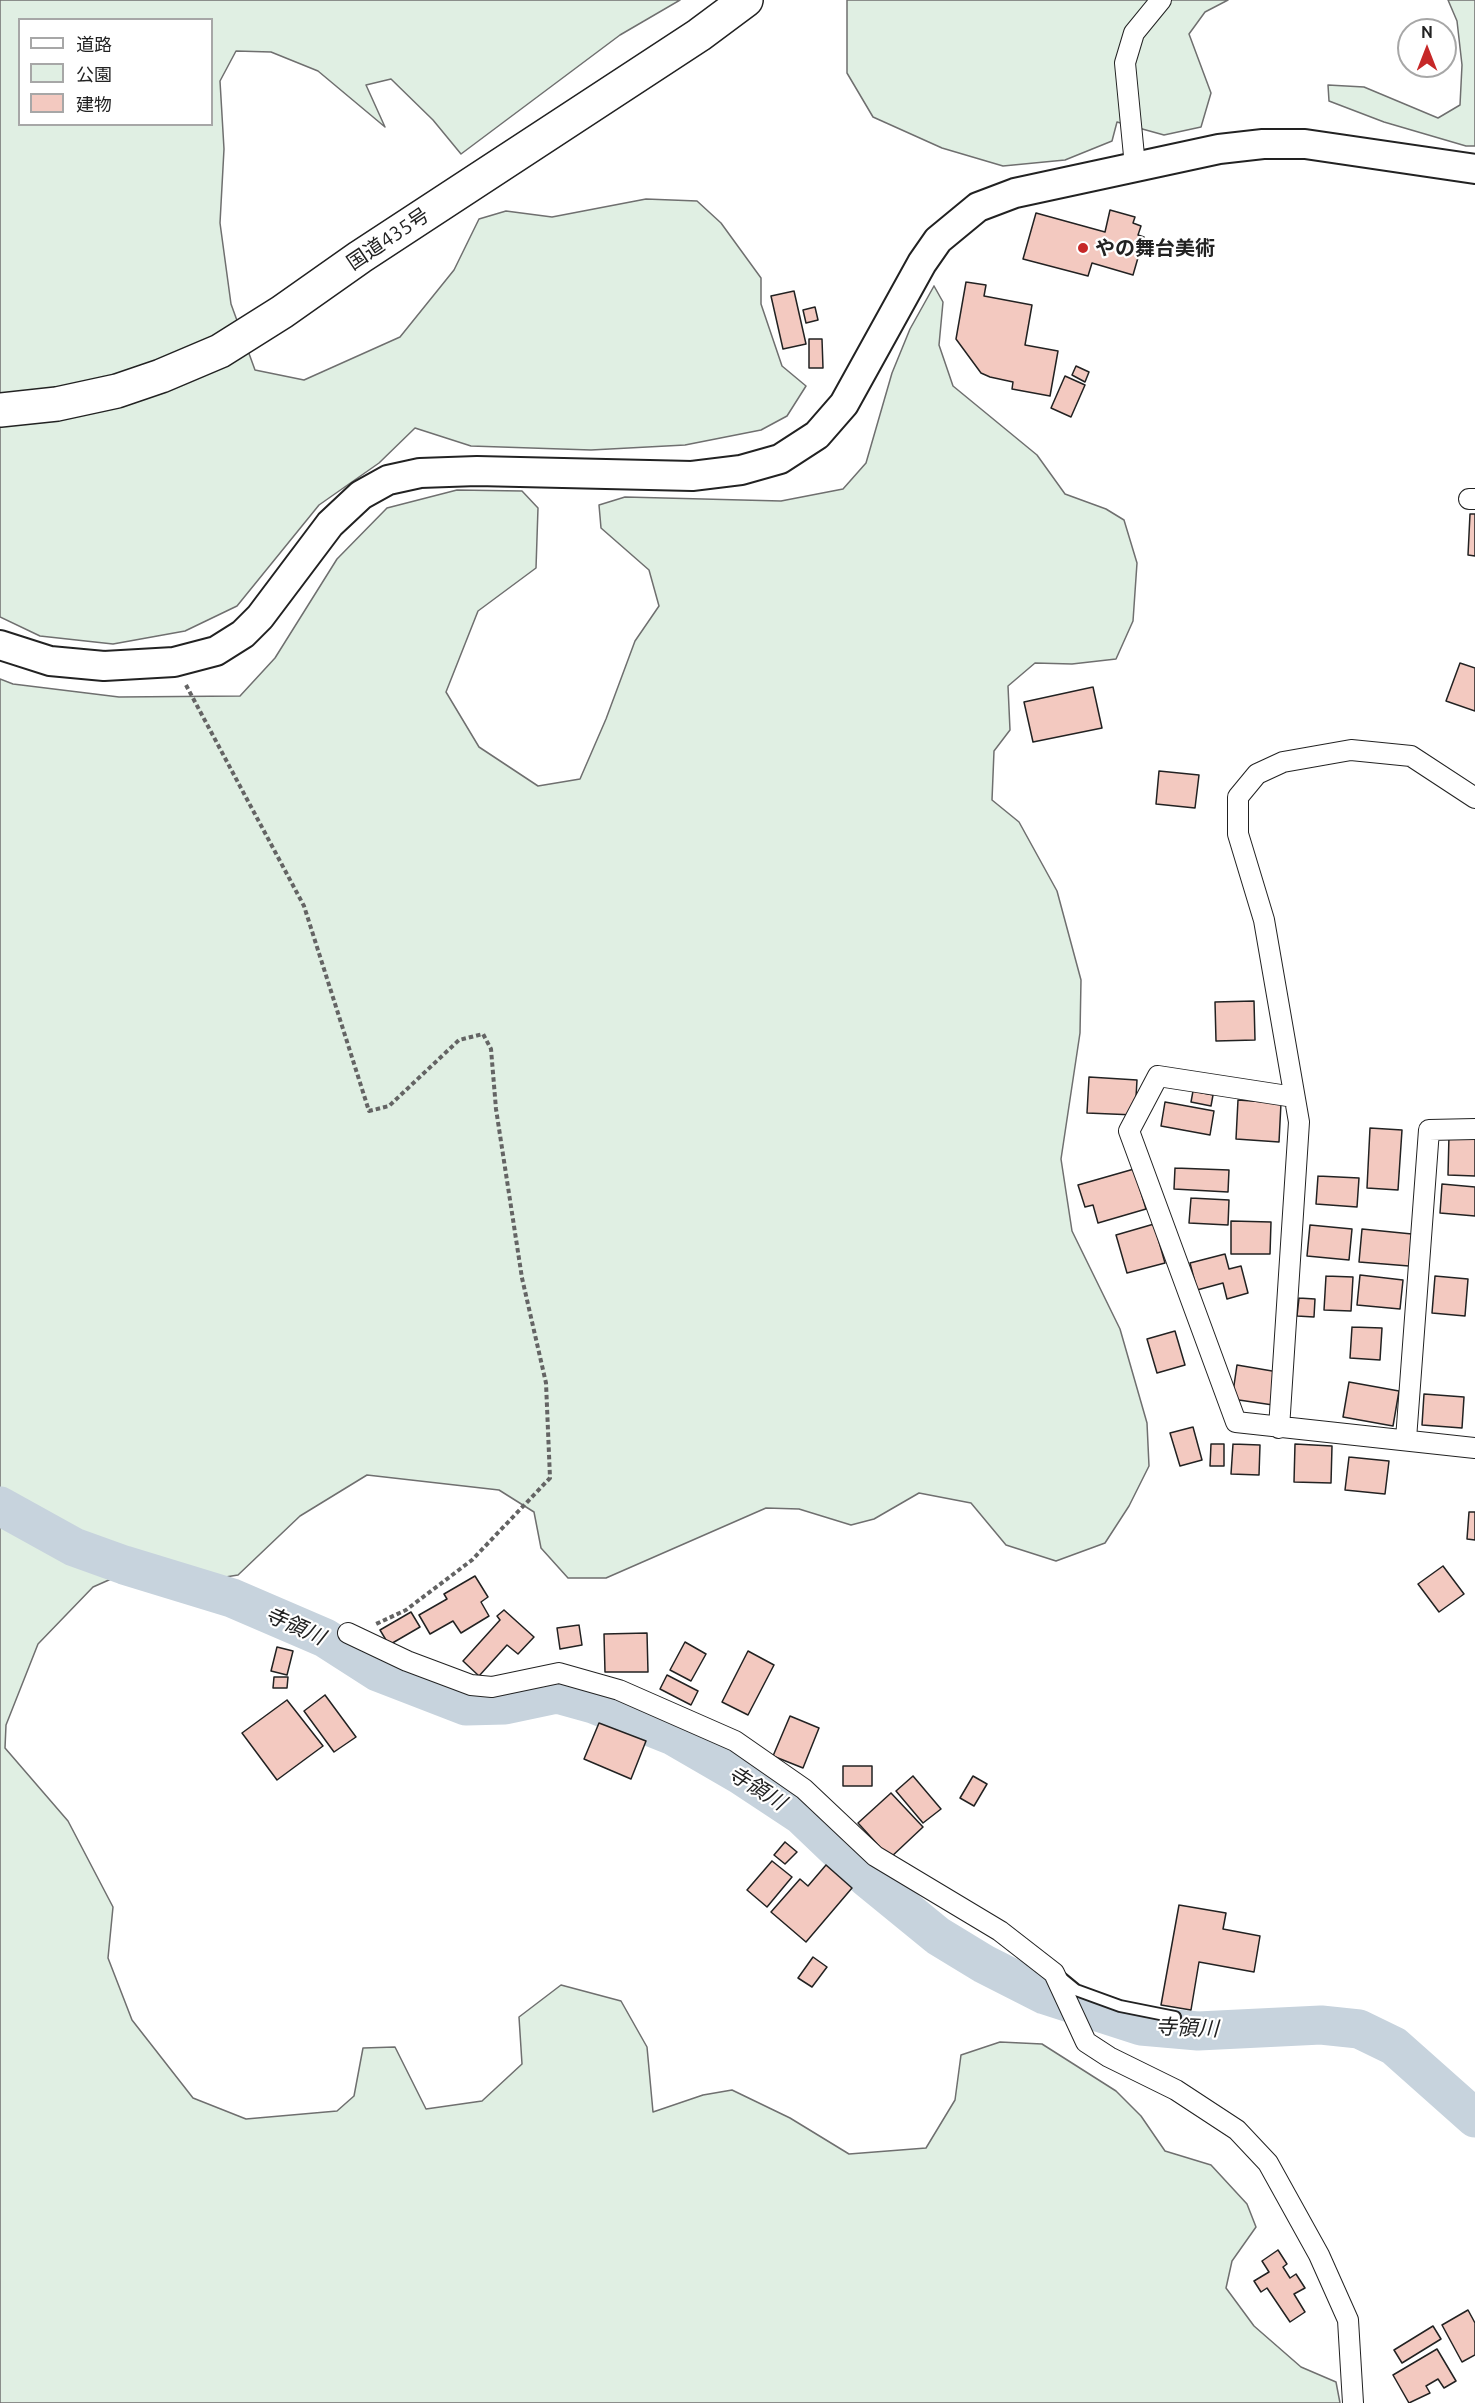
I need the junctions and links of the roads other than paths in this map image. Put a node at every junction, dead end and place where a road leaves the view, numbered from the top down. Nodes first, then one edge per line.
1 (746, 0) edge
2 (1161, 0) edge
3 (1136, 166) junction
4 (1475, 169) edge
5 (0, 410) edge
6 (0, 645) edge
7 (1475, 798) edge
8 (1294, 1097) junction
9 (1475, 1129) edge
10 (1279, 1428) junction
11 (1406, 1439) junction
12 (1475, 1448) edge
13 (355, 1636) road end
14 (1056, 1977) junction
15 (1175, 2017) dead end
16 (1353, 2403) edge

1 - 5 highway, 国道435号
2 - 3 street
3 - 4 street
3 - 6 street
7 - 8 street
8 - 10 street
8 - 10 street
9 - 11 street
10 - 11 street
11 - 12 street
13 - 14 street
14 - 15 lane
14 - 16 street

